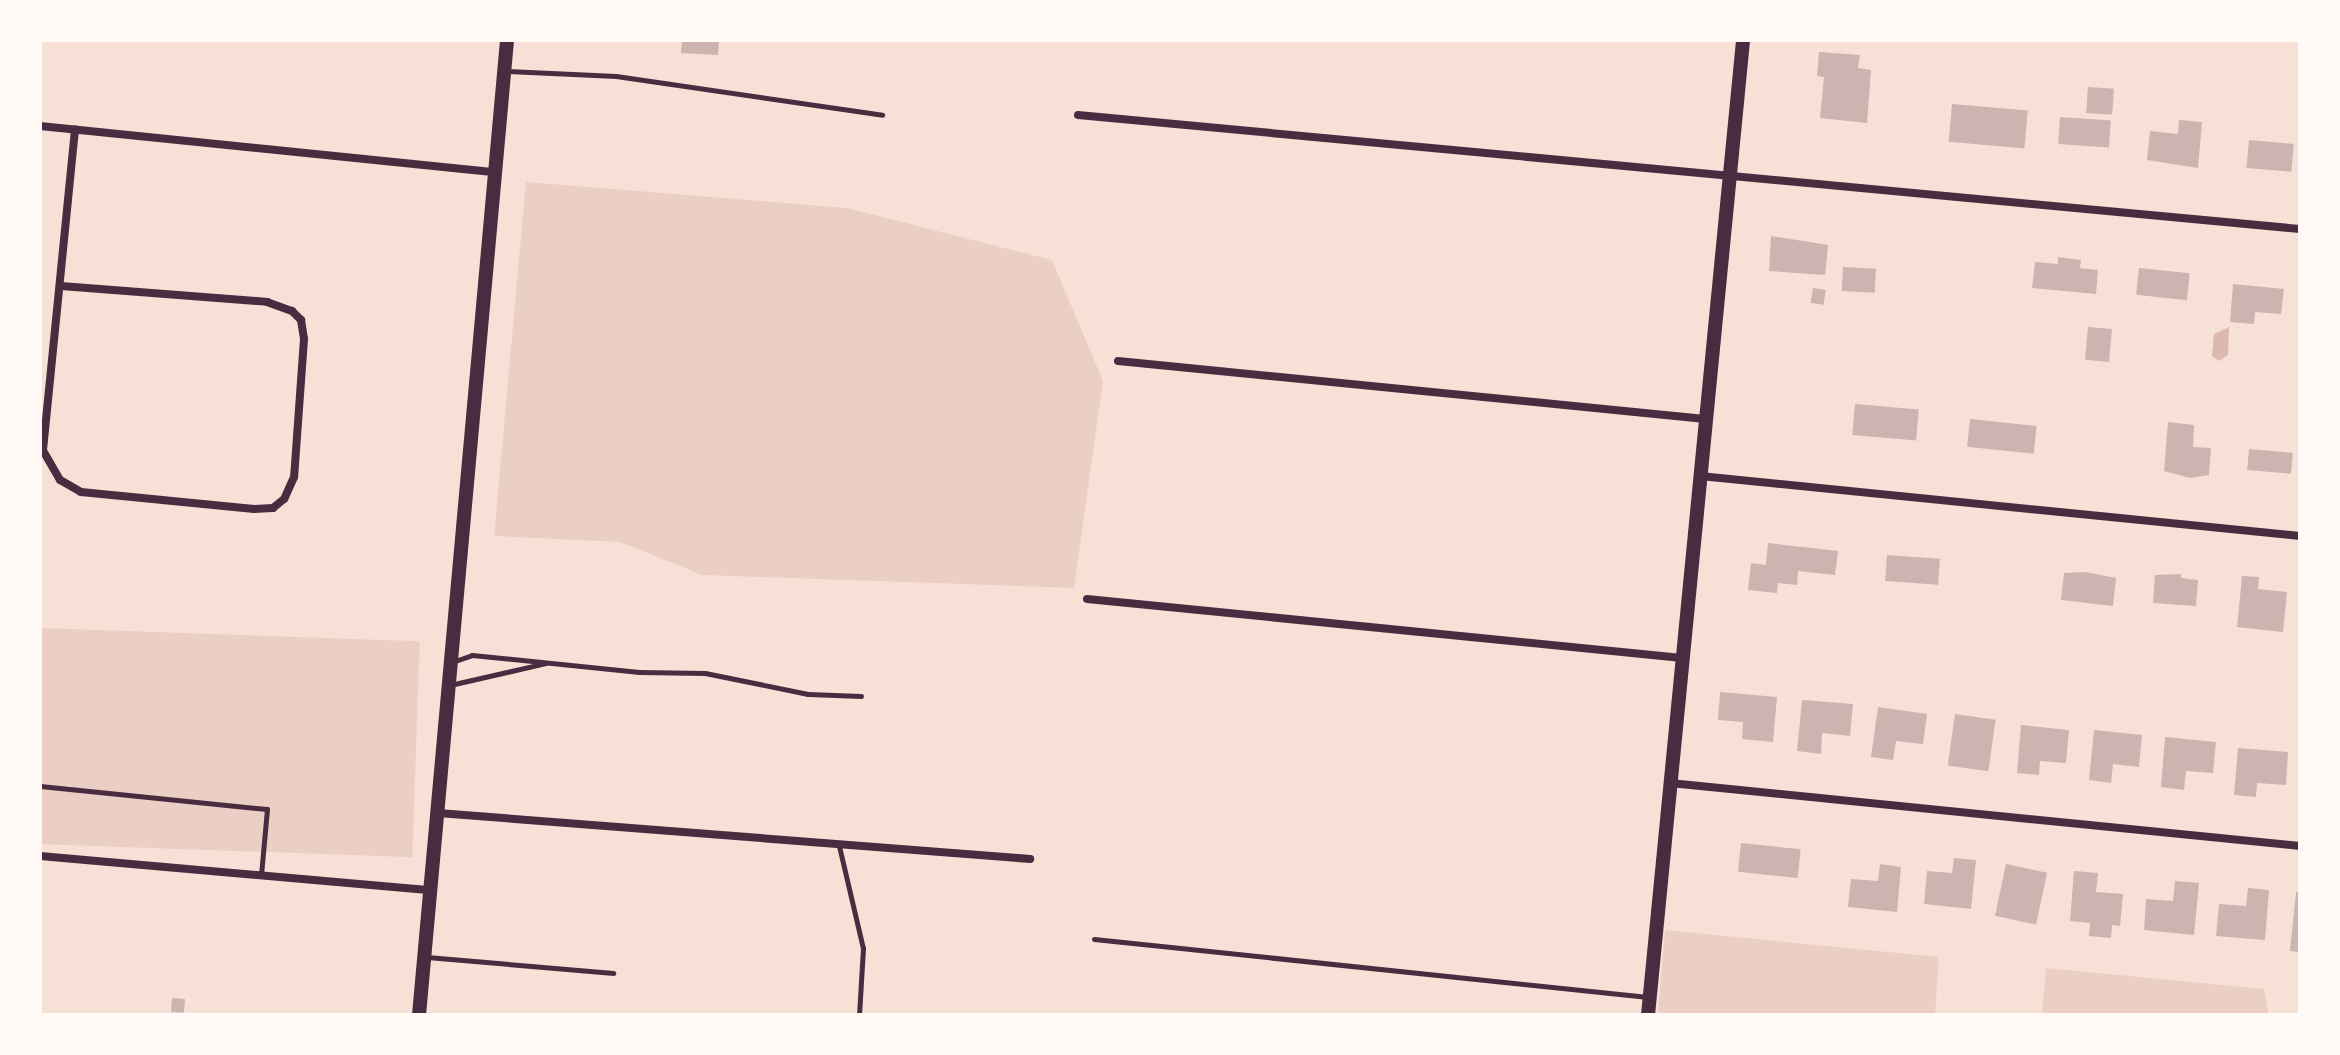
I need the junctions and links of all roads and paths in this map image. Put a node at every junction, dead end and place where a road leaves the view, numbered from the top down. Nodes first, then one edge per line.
1 (507, 40) edge
2 (1743, 40) edge
3 (504, 71) junction
4 (882, 115) dead end
5 (1078, 115) dead end
6 (40, 126) edge
7 (75, 130) junction
8 (495, 172) junction
9 (1730, 173) junction
10 (2300, 229) edge
11 (61, 286) junction
12 (1118, 361) dead end
13 (1705, 419) junction
14 (1699, 476) junction
15 (2300, 536) edge
16 (1087, 599) dead end
17 (1682, 658) junction
18 (550, 663) junction
19 (451, 664) junction
20 (449, 685) junction
21 (861, 696) dead end
22 (1669, 783) junction
23 (40, 786) edge
24 (438, 813) junction
25 (839, 846) junction
26 (2300, 846) edge
27 (40, 856) edge
28 (1030, 859) dead end
29 (261, 875) junction
30 (431, 890) junction
31 (1094, 939) dead end
32 (425, 956) junction
33 (613, 973) dead end
34 (1649, 997) junction
35 (858, 1014) edge
36 (419, 1015) edge
37 (1648, 1015) edge

1 - 3 street
2 - 9 street
3 - 4 lane
3 - 8 street
5 - 9 street
6 - 7 street
7 - 8 street
7 - 11 street
8 - 19 street
9 - 10 street
9 - 13 street
11 - 11 street
12 - 13 street
13 - 14 street
14 - 15 street
14 - 17 street
16 - 17 street
17 - 22 street
18 - 19 lane
18 - 20 lane
18 - 21 lane
19 - 20 street
20 - 24 street
22 - 26 street
22 - 34 street
23 - 29 lane
24 - 25 street
24 - 30 street
25 - 28 street
25 - 35 lane
27 - 29 street
29 - 30 street
30 - 32 street
31 - 34 lane
32 - 33 lane
32 - 36 street
34 - 37 street

